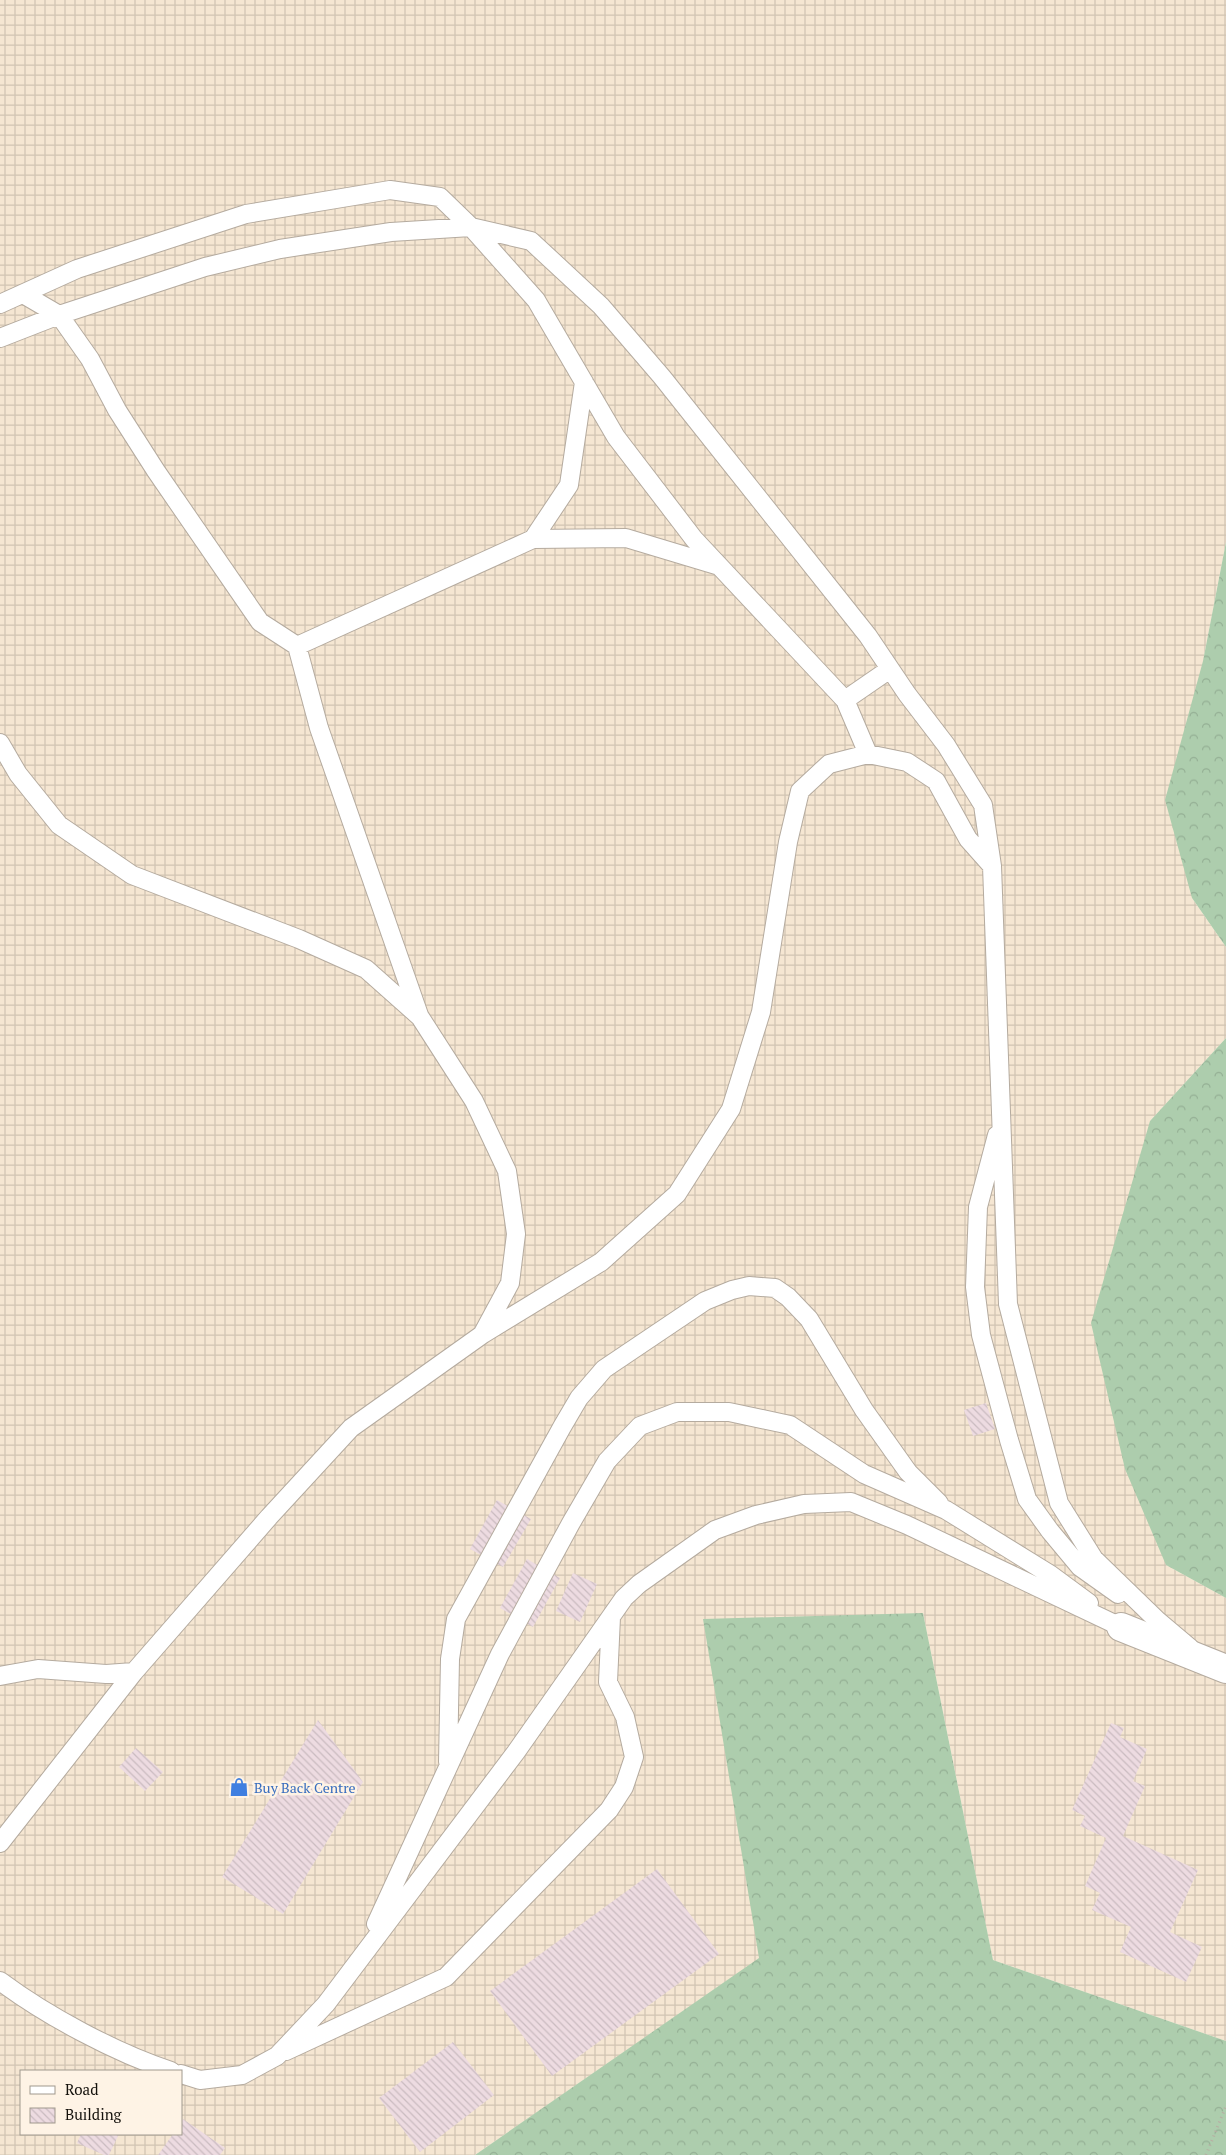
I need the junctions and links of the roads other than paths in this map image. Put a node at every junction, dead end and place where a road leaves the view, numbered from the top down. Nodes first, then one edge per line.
1 (470, 228) junction
2 (23, 294) junction
3 (0, 304) edge
4 (59, 315) junction
5 (0, 338) edge
6 (584, 382) junction
7 (533, 539) junction
8 (720, 567) junction
9 (297, 646) junction
10 (890, 669) junction
11 (845, 700) junction
12 (0, 743) edge
13 (868, 754) junction
14 (992, 866) junction
15 (420, 1017) junction
16 (1002, 1117) junction
17 (483, 1334) junction
18 (946, 1510) junction
19 (611, 1616) junction
20 (1158, 1621) junction
21 (1121, 1627) junction
22 (1216, 1666) edge
23 (134, 1672) junction
24 (0, 1676) edge
25 (447, 1772) junction
26 (0, 1842) edge
27 (361, 1957) junction
28 (0, 1980) edge
29 (277, 2056) junction
30 (168, 2070) edge
31 (182, 2074) edge

1 - 2 lane
1 - 4 lane
1 - 6 lane
1 - 10 lane
2 - 3 lane
2 - 4 lane
4 - 5 lane
4 - 9 lane
6 - 7 lane
6 - 8 lane
7 - 8 lane
7 - 9 lane
8 - 11 lane
9 - 15 lane
10 - 11 lane
10 - 14 lane
11 - 13 lane
12 - 15 lane
13 - 14 lane
13 - 17 lane
14 - 16 lane
15 - 17 lane
16 - 20 lane
16 - 20 lane
17 - 23 lane
18 - 21 lane
18 - 25 lane
18 - 25 lane
19 - 21 lane
19 - 27 lane
19 - 29 lane
20 - 22 lane
21 - 22 street
23 - 24 lane
23 - 26 lane
25 - 27 lane
27 - 29 lane
28 - 30 lane
29 - 31 lane

